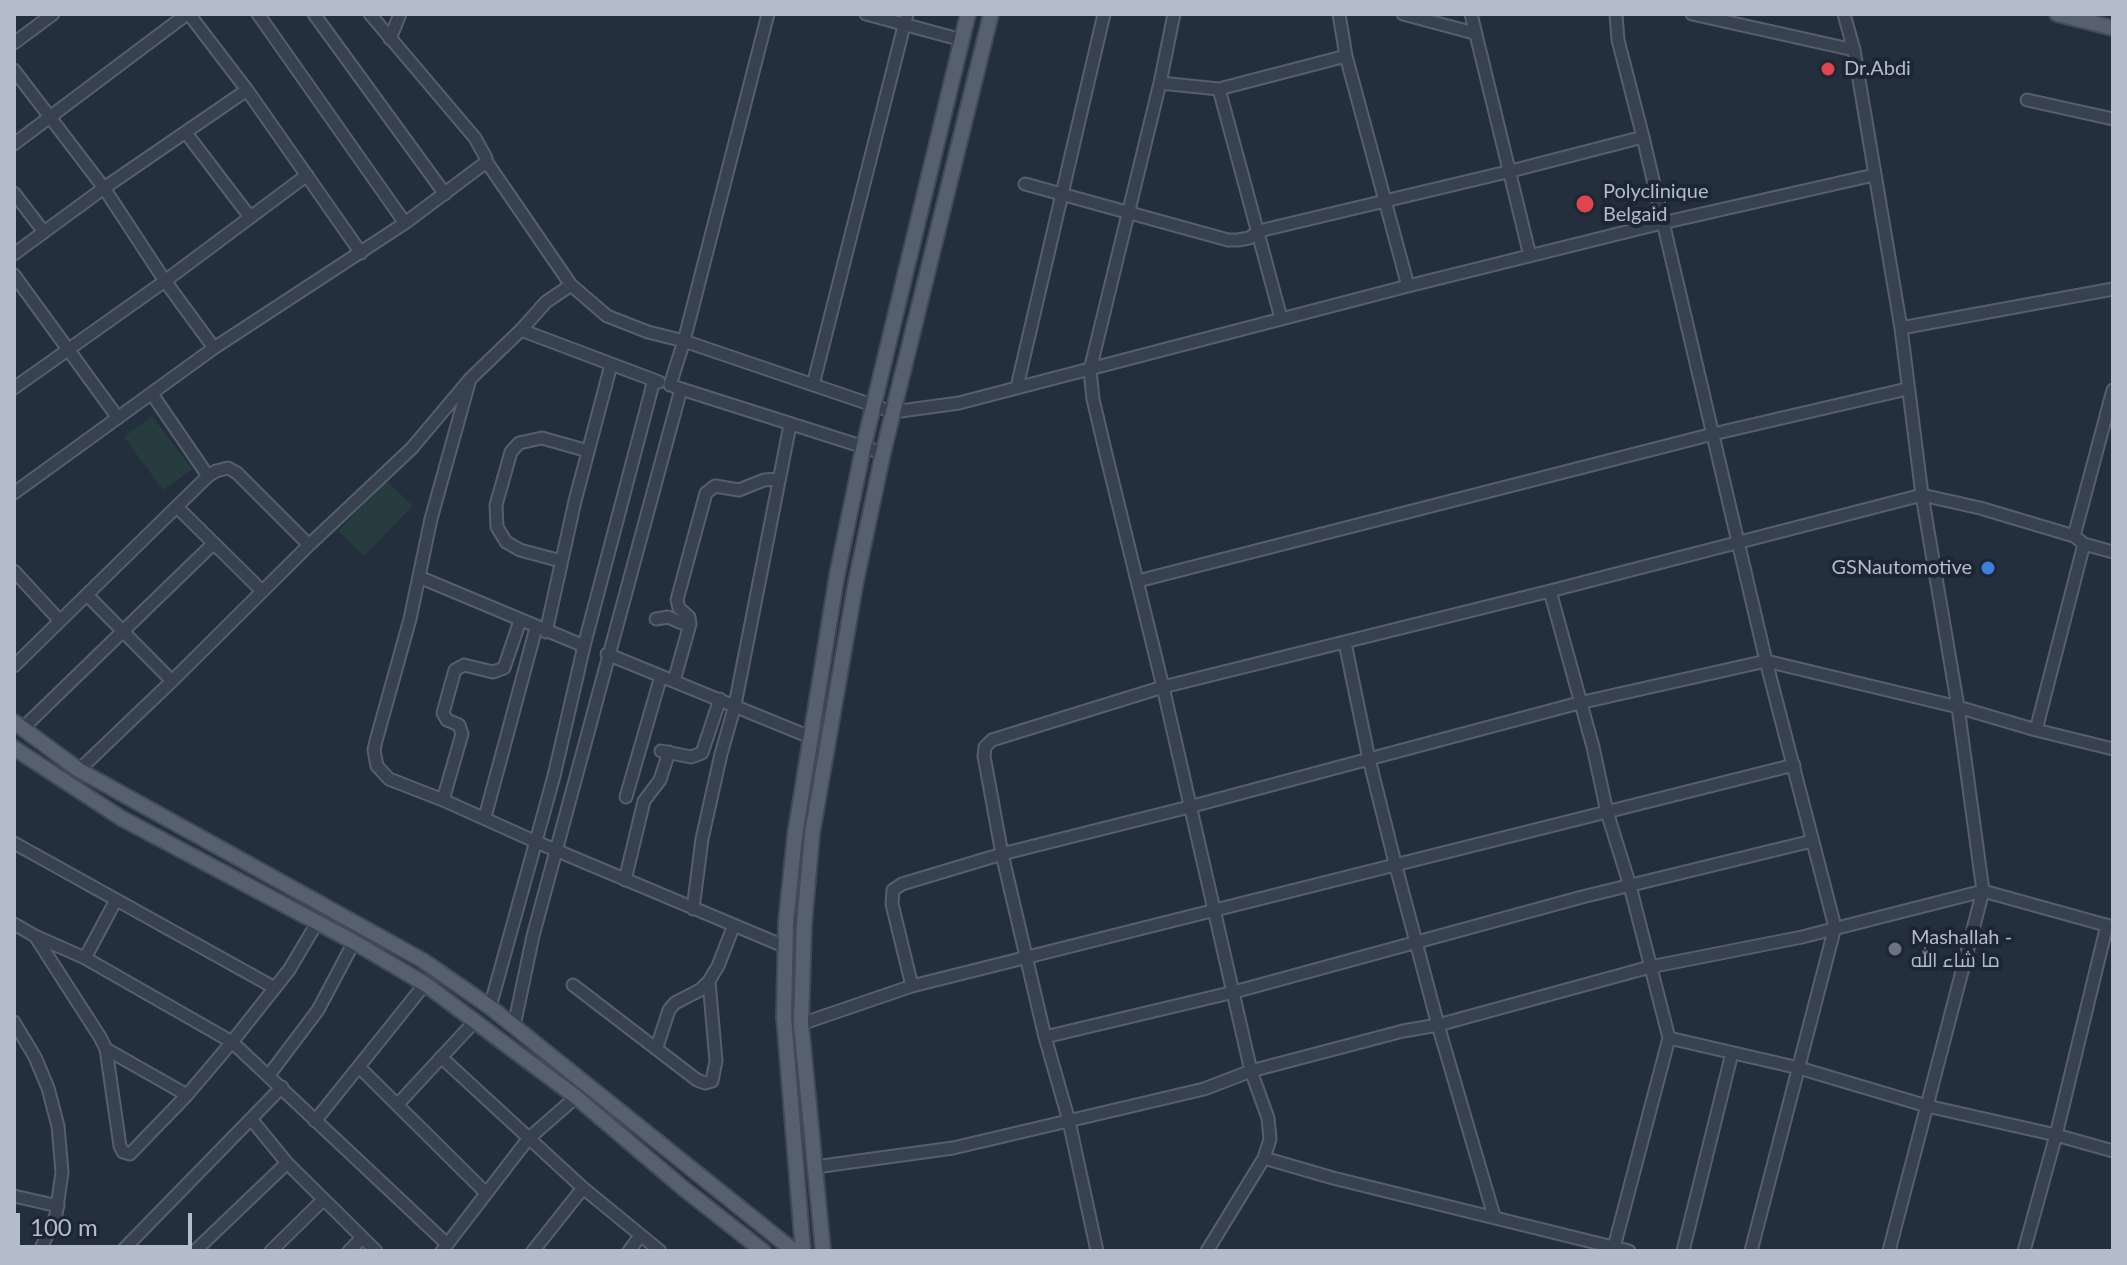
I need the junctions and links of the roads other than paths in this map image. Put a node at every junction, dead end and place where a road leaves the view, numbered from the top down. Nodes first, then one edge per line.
1 (53, 14) edge
2 (188, 14) edge
3 (258, 14) edge
4 (314, 14) edge
5 (370, 14) edge
6 (400, 14) edge
7 (768, 14) edge
8 (866, 14) edge
9 (968, 14) edge
10 (991, 14) edge
11 (1104, 14) edge
12 (1174, 14) edge
13 (1339, 14) edge
14 (1403, 14) edge
15 (1471, 14) edge
16 (1616, 14) edge
17 (1692, 14) edge
18 (1844, 14) edge
19 (2057, 14) edge
20 (906, 19) edge
21 (2113, 28) edge
22 (1474, 33) junction
23 (390, 39) junction
24 (962, 40) junction
25 (14, 43) edge
26 (1854, 50) junction
27 (1346, 56) junction
28 (14, 70) edge
29 (1160, 83) junction
30 (1219, 89) junction
31 (247, 90) junction
32 (2027, 100) dead end
33 (52, 117) junction
34 (2113, 119) edge
35 (186, 133) junction
36 (1643, 137) junction
37 (14, 144) edge
38 (486, 161) junction
39 (1511, 171) junction
40 (307, 175) junction
41 (1874, 175) junction
42 (1025, 184) dead end
43 (104, 188) junction
44 (14, 193) edge
45 (445, 194) junction
46 (1062, 196) junction
47 (1386, 200) junction
48 (1127, 213) junction
49 (250, 217) junction
50 (405, 223) junction
51 (1662, 223) junction
52 (1259, 231) junction
53 (44, 232) junction
54 (361, 253) junction
55 (14, 254) edge
56 (1530, 256) junction
57 (14, 275) edge
58 (165, 281) junction
59 (571, 285) junction
60 (1408, 286) junction
61 (2113, 289) edge
62 (1281, 318) junction
63 (1901, 328) junction
64 (521, 330) junction
65 (684, 341) junction
66 (214, 348) junction
67 (68, 349) junction
68 (611, 365) junction
69 (1090, 370) junction
70 (470, 379) junction
71 (654, 380) junction
72 (813, 385) junction
73 (675, 387) junction
74 (1017, 387) junction
75 (14, 388) edge
76 (1907, 389) junction
77 (2113, 390) edge
78 (152, 394) junction
79 (874, 407) junction
80 (893, 412) junction
81 (118, 418) junction
82 (790, 425) junction
83 (1713, 434) junction
84 (863, 449) junction
85 (588, 451) junction
86 (883, 453) junction
87 (208, 476) junction
88 (779, 479) junction
89 (14, 493) edge
90 (1922, 495) junction
91 (177, 507) junction
92 (2074, 536) junction
93 (1739, 541) junction
94 (213, 544) junction
95 (2084, 544) junction
96 (309, 545) junction
97 (2113, 552) edge
98 (561, 561) junction
99 (14, 571) edge
100 (419, 577) junction
101 (1138, 581) junction
102 (262, 591) junction
103 (1550, 591) junction
104 (87, 595) junction
105 (656, 619) dead end
106 (60, 621) junction
107 (520, 621) junction
108 (689, 626) junction
109 (541, 630) junction
110 (124, 632) junction
111 (1345, 643) junction
112 (584, 646) junction
113 (607, 654) junction
114 (1766, 661) junction
115 (14, 666) edge
116 (661, 676) junction
117 (172, 681) junction
118 (674, 681) junction
119 (1163, 687) junction
120 (720, 699) junction
121 (1579, 703) junction
122 (735, 705) junction
123 (1958, 707) junction
124 (18, 725) edge
125 (2036, 730) junction
126 (810, 737) junction
127 (14, 748) edge
128 (2113, 749) edge
129 (1369, 759) junction
130 (1794, 765) junction
131 (79, 770) junction
132 (626, 797) dead end
133 (443, 800) junction
134 (1189, 807) junction
135 (1607, 812) junction
136 (485, 817) junction
137 (534, 841) junction
138 (1812, 841) junction
139 (14, 843) edge
140 (556, 850) junction
141 (1002, 854) junction
142 (1395, 863) junction
143 (625, 880) junction
144 (1630, 886) junction
145 (1983, 891) junction
146 (116, 900) junction
147 (693, 909) junction
148 (1214, 910) junction
149 (317, 923) junction
150 (14, 924) edge
151 (734, 925) junction
152 (2110, 926) edge
153 (1835, 927) junction
154 (35, 936) junction
155 (1416, 941) junction
156 (354, 942) junction
157 (786, 947) junction
158 (1027, 957) junction
159 (85, 958) junction
160 (1650, 967) junction
161 (709, 981) junction
162 (425, 984) junction
163 (573, 985) dead end
164 (912, 986) junction
165 (275, 988) junction
166 (1234, 992) junction
167 (490, 1007) junction
168 (475, 1021) junction
169 (14, 1022) edge
170 (801, 1024) junction
171 (1438, 1025) junction
172 (514, 1026) junction
173 (1045, 1037) junction
174 (1669, 1038) junction
175 (232, 1042) junction
176 (657, 1047) junction
177 (106, 1049) junction
178 (1732, 1053) junction
179 (441, 1057) junction
180 (359, 1067) junction
181 (1799, 1068) junction
182 (1251, 1071) junction
183 (269, 1075) junction
184 (282, 1087) junction
185 (187, 1095) junction
186 (576, 1097) junction
187 (398, 1104) junction
188 (1927, 1106) junction
189 (251, 1119) junction
190 (315, 1121) junction
191 (1069, 1121) junction
192 (2056, 1135) junction
193 (528, 1139) junction
194 (2113, 1151) edge
195 (1264, 1158) junction
196 (287, 1163) junction
197 (815, 1167) junction
198 (583, 1188) junction
199 (485, 1192) junction
200 (14, 1196) edge
201 (323, 1200) junction
202 (58, 1206) junction
203 (1494, 1216) junction
204 (640, 1236) junction
205 (362, 1238) junction
206 (445, 1248) edge
207 (1613, 1249) edge
208 (40, 1251) edge
209 (122, 1251) edge
210 (195, 1251) edge
211 (271, 1251) edge
212 (349, 1251) edge
213 (376, 1251) edge
214 (533, 1251) edge
215 (629, 1251) edge
216 (660, 1251) edge
217 (763, 1251) edge
218 (794, 1251) edge
219 (803, 1251) edge
220 (823, 1251) edge
221 (1097, 1251) edge
222 (1207, 1251) edge
223 (1629, 1251) edge
224 (1683, 1251) edge
225 (1751, 1251) edge
226 (1889, 1251) edge
227 (2024, 1251) edge

1 - 25 street
2 - 31 street
2 - 33 street
3 - 50 street
4 - 45 street
5 - 23 street
6 - 23 street
7 - 65 street
8 - 20 street
9 - 24 main road
10 - 80 main road
11 - 46 street
12 - 29 street
13 - 27 street
14 - 22 street
15 - 22 street
16 - 36 street
17 - 26 street
18 - 26 street
19 - 21 main road
20 - 24 street
20 - 72 street
22 - 39 street
23 - 38 street
24 - 79 main road
26 - 41 street
27 - 30 street
27 - 47 street
28 - 33 street
29 - 30 street
29 - 48 street
30 - 52 street
31 - 35 street
31 - 40 street
32 - 34 street
33 - 37 street
33 - 43 street
35 - 43 street
35 - 49 street
36 - 39 street
36 - 51 street
38 - 45 street
38 - 59 street
39 - 47 street
39 - 56 street
40 - 49 street
40 - 54 street
41 - 51 street
41 - 63 street
42 - 46 street
43 - 53 street
43 - 58 street
44 - 53 street
45 - 50 street
46 - 48 street
46 - 74 street
47 - 52 street
47 - 60 street
48 - 52 street
48 - 69 street
49 - 58 street
50 - 54 street
51 - 56 street
51 - 83 street
52 - 62 street
53 - 55 street
54 - 66 street
56 - 60 street
57 - 67 street
58 - 66 street
58 - 67 street
59 - 64 street
59 - 65 street
60 - 62 street
61 - 63 street
62 - 69 street
63 - 76 street
64 - 68 street
64 - 70 street
65 - 72 street
65 - 73 street
66 - 78 street
67 - 75 street
67 - 81 street
68 - 71 street
68 - 85 street
69 - 74 street
69 - 101 street
70 - 96 street
70 - 100 street
71 - 73 street
71 - 112 street
72 - 79 street
73 - 82 street
73 - 113 street
74 - 80 street
76 - 83 street
76 - 90 street
77 - 92 street
78 - 81 street
78 - 87 street
79 - 80 street
79 - 84 main road
80 - 86 main road
81 - 89 street
82 - 84 street
82 - 88 street
83 - 93 street
83 - 101 street
84 - 86 street
84 - 126 main road
85 - 98 street
85 - 98 street
86 - 170 main road
87 - 91 street
87 - 96 street
88 - 108 street
88 - 122 street
90 - 92 street
90 - 93 street
90 - 123 street
91 - 94 street
91 - 104 street
92 - 95 street
93 - 103 street
93 - 114 street
94 - 102 street
94 - 110 street
95 - 97 street
95 - 125 street
96 - 102 street
98 - 109 street
99 - 106 street
100 - 107 street
100 - 133 street
101 - 119 street
102 - 117 street
103 - 111 street
103 - 121 street
104 - 106 street
104 - 110 street
105 - 108 street
106 - 115 street
107 - 109 street
107 - 133 street
108 - 118 street
109 - 112 street
109 - 136 street
110 - 117 street
110 - 124 street
111 - 119 street
111 - 129 street
112 - 137 street
113 - 116 street
113 - 140 street
114 - 121 street
114 - 123 street
114 - 130 street
116 - 118 street
116 - 132 street
117 - 131 street
118 - 120 street
119 - 134 street
119 - 141 street
120 - 122 street
120 - 143 street
121 - 129 street
121 - 135 street
122 - 126 street
122 - 147 street
123 - 125 street
123 - 145 street
124 - 131 main road
125 - 128 street
126 - 157 main road
127 - 149 main road
129 - 134 street
129 - 142 street
130 - 135 street
130 - 138 street
131 - 167 main road
133 - 136 street
134 - 141 street
134 - 148 street
135 - 142 street
135 - 144 street
136 - 137 street
137 - 140 street
137 - 167 street
138 - 144 street
138 - 153 street
139 - 146 street
140 - 143 street
140 - 172 street
141 - 158 street
141 - 164 street
142 - 148 street
142 - 155 street
143 - 147 street
144 - 155 street
144 - 160 street
145 - 152 street
145 - 153 street
145 - 188 street
146 - 159 street
146 - 165 street
147 - 151 street
148 - 158 street
148 - 166 street
149 - 156 main road
149 - 165 street
150 - 154 street
151 - 157 street
151 - 161 street
152 - 192 street
153 - 160 street
153 - 181 street
154 - 159 street
154 - 177 street
155 - 166 street
155 - 171 street
156 - 162 main road
156 - 183 street
157 - 219 main road
158 - 164 street
158 - 173 street
159 - 175 street
160 - 171 street
160 - 174 street
161 - 176 street
161 - 176 street
162 - 168 main road
162 - 180 street
163 - 176 street
164 - 170 street
165 - 175 street
166 - 173 street
166 - 182 street
167 - 172 main road
168 - 179 street
168 - 186 main road
169 - 202 street
170 - 197 main road
171 - 182 street
171 - 203 street
172 - 218 main road
173 - 191 street
174 - 178 street
174 - 207 street
175 - 183 street
175 - 185 street
177 - 185 street
177 - 185 street
178 - 181 street
178 - 224 street
179 - 187 street
179 - 193 street
180 - 187 street
180 - 190 street
181 - 188 street
181 - 225 street
182 - 191 street
182 - 195 street
183 - 184 street
184 - 189 street
184 - 190 street
186 - 193 street
186 - 217 main road
187 - 199 street
188 - 192 street
188 - 226 street
189 - 196 street
189 - 209 street
190 - 206 street
191 - 197 street
191 - 221 street
192 - 194 street
192 - 227 street
193 - 198 street
193 - 199 street
195 - 203 street
195 - 222 street
196 - 201 street
196 - 210 street
197 - 220 main road
198 - 204 street
198 - 214 street
199 - 206 street
200 - 202 street
201 - 205 street
201 - 211 street
202 - 208 street
203 - 207 street
204 - 215 street
204 - 216 street
205 - 212 street
205 - 213 street
207 - 223 street

